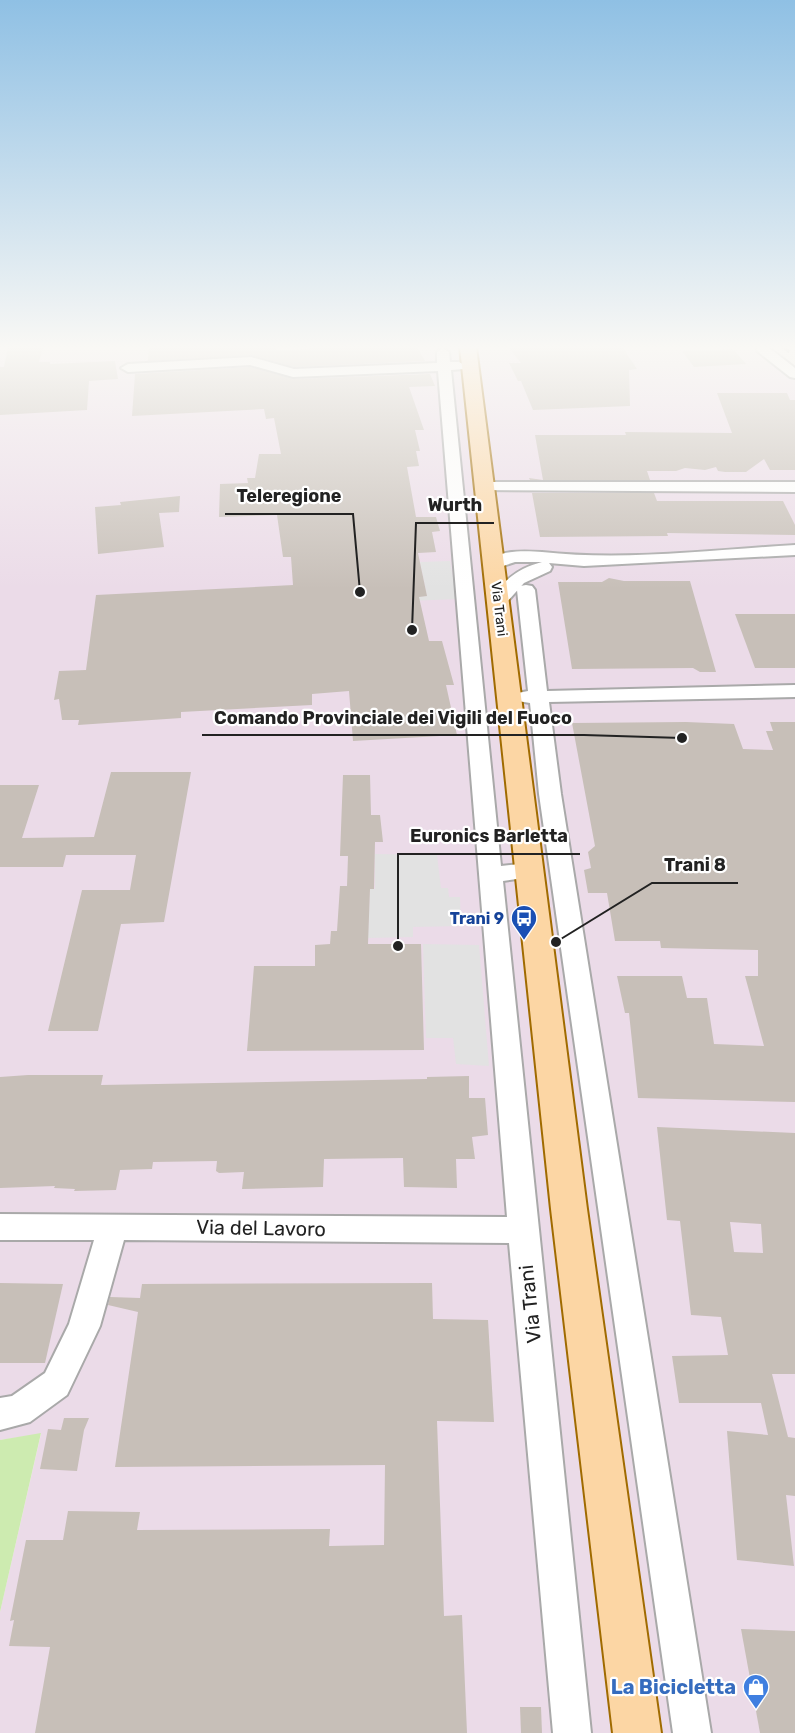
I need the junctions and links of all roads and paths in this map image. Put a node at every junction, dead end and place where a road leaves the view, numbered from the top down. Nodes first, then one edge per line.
1 (451, 428) edge
2 (477, 428) edge
3 (795, 487) edge
4 (485, 495) junction
5 (458, 505) junction
6 (489, 530) junction
7 (795, 550) edge
8 (537, 562) junction
9 (494, 564) junction
10 (526, 590) dead end
11 (490, 615) junction
12 (795, 691) edge
13 (530, 705) junction
14 (530, 871) junction
15 (491, 874) junction
16 (552, 916) junction
17 (113, 1226) junction
18 (0, 1227) edge
19 (523, 1230) junction
20 (0, 1413) edge
21 (572, 1733) edge
22 (637, 1733) edge
23 (692, 1733) edge

1 - 5 street, Via Trani
2 - 4 main road, Via Trani
3 - 4 street
4 - 5 street
4 - 6 main road, Via Trani
5 - 11 street, Via Trani
6 - 8 street
6 - 9 main road, Via Trani
7 - 8 street
8 - 9 street
8 - 11 street
9 - 11 main road, Via Trani
10 - 13 street
11 - 13 main road, Via Trani
11 - 15 street, Via Trani
12 - 13 street
13 - 14 main road, Via Trani
13 - 16 street, Via Trani
14 - 15 street
14 - 16 main road, Via Trani
15 - 19 street, Via Trani
16 - 22 main road, Via Trani
16 - 23 street, Via Trani
17 - 18 street, Via del Lavoro
17 - 19 street, Via del Lavoro
17 - 20 street
19 - 21 street, Via Trani

